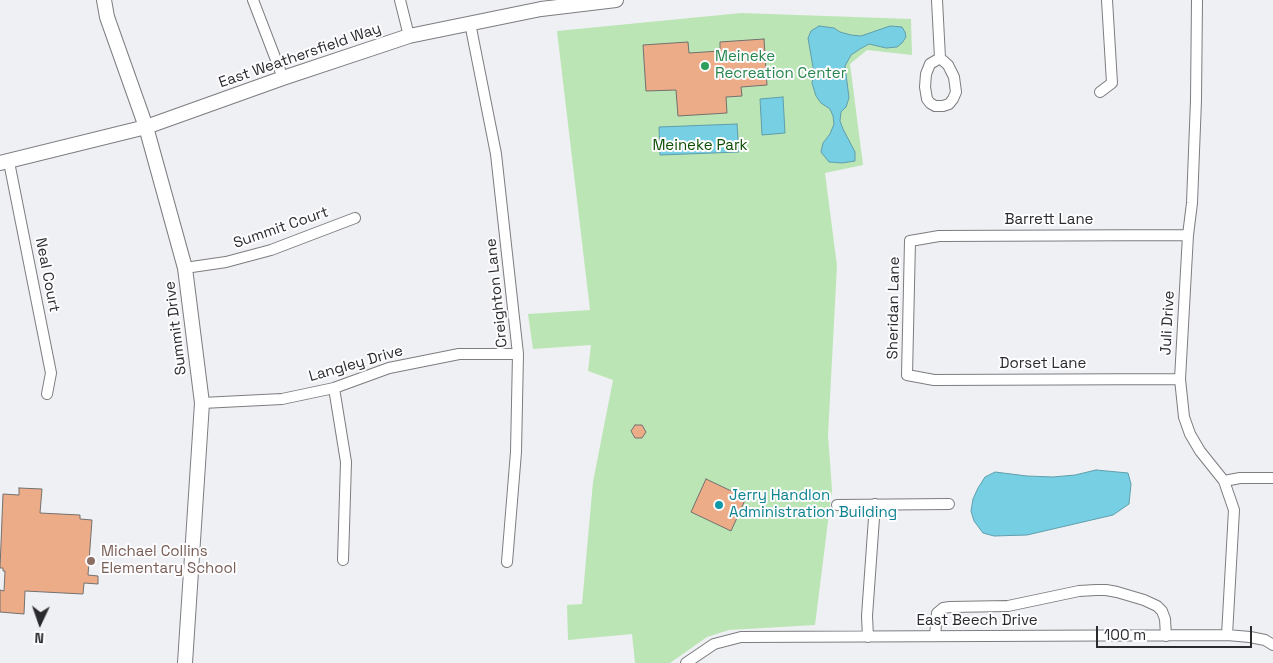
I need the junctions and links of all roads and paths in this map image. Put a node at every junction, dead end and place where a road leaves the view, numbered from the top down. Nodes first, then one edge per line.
1 (104, 0) edge
2 (253, 0) edge
3 (400, 0) edge
4 (616, 0) edge
5 (938, 0) edge
6 (1107, 0) edge
7 (1197, 0) edge
8 (540, 4) edge
9 (470, 23) junction
10 (409, 36) junction
11 (940, 58) junction
12 (283, 78) junction
13 (1100, 92) dead end
14 (146, 127) junction
15 (4, 162) edge
16 (355, 218) dead end
17 (1188, 235) junction
18 (910, 241) joint
19 (185, 268) junction
20 (518, 354) junction
21 (907, 375) joint
22 (1180, 379) junction
23 (334, 388) junction
24 (47, 394) dead end
25 (202, 403) junction
26 (1273, 478) edge
27 (1224, 481) junction
28 (836, 504) dead end
29 (875, 504) junction
30 (949, 504) dead end
31 (343, 560) dead end
32 (508, 562) dead end
33 (1227, 635) junction
34 (935, 636) junction
35 (1166, 636) junction
36 (868, 637) junction
37 (1273, 645) edge
38 (185, 663) edge
39 (686, 663) edge

1 - 14 street, Summit Drive
2 - 12 street
3 - 10 street
4 - 8 street, East Weathersfield Way
5 - 11 street
6 - 13 street
7 - 17 street, Juli Drive
8 - 9 street, East Weathersfield Way
9 - 10 street, East Weathersfield Way
9 - 20 street, Creighton Lane
10 - 12 street, East Weathersfield Way
11 - 11 street
12 - 14 street, East Weathersfield Way
14 - 15 street, East Weathersfield Way
14 - 19 street, Summit Drive
15 - 24 street, Neal Court
16 - 19 street, Summit Court
17 - 18 street, Barrett Lane
17 - 22 street, Juli Drive
18 - 21 street, Sheridan Lane
19 - 25 street, Summit Drive
20 - 23 street, Langley Drive
20 - 32 street, Creighton Lane
21 - 22 street, Dorset Lane
22 - 27 street, Juli Drive
23 - 25 street, Langley Drive
23 - 31 street
25 - 38 street, Summit Drive
26 - 27 street
27 - 33 street, Juli Drive
28 - 29 street
29 - 30 street
29 - 36 street
33 - 35 street, East Beech Drive
33 - 37 street, East Beech Drive
34 - 35 street, East Beech Drive
34 - 35 street
34 - 36 street, East Beech Drive
36 - 39 street, East Beech Drive

